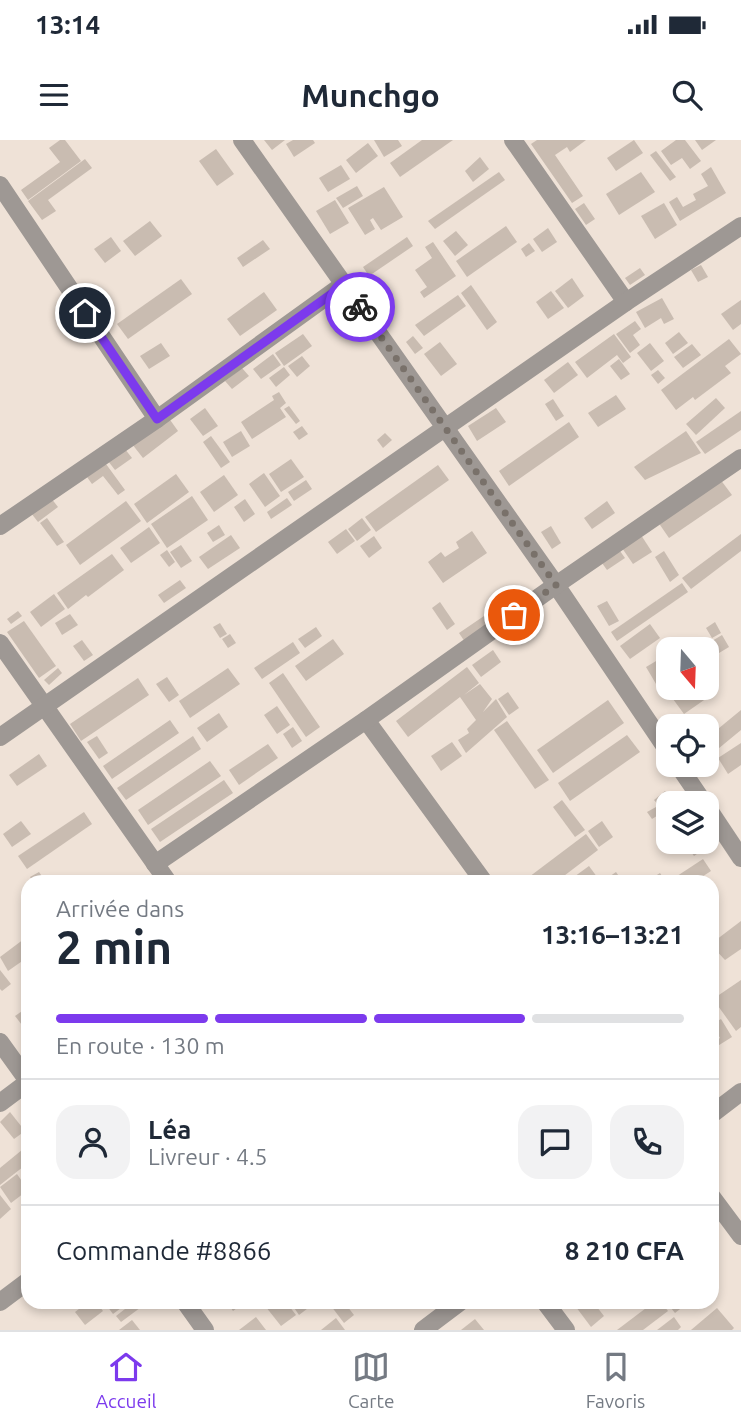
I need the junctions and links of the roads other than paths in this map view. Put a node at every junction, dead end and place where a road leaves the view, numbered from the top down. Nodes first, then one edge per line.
1 (242, 140) edge
2 (515, 141) edge
3 (0, 185) edge
4 (741, 226) edge
5 (344, 285) junction
6 (626, 302) junction
7 (157, 419) junction
8 (445, 428) junction
9 (741, 459) edge
10 (0, 526) edge
11 (556, 585) junction
12 (0, 643) edge
13 (45, 706) junction
14 (366, 720) junction
15 (656, 733) edge
16 (0, 737) edge
17 (719, 825) edge
18 (741, 858) edge
19 (155, 864) junction
20 (163, 875) edge
21 (479, 875) edge
22 (0, 1042) edge
23 (21, 1072) edge
24 (21, 1087) edge
25 (741, 1092) edge
26 (0, 1102) edge
27 (719, 1109) edge
28 (719, 1206) edge
29 (741, 1236) edge
30 (21, 1287) edge
31 (0, 1302) edge
32 (190, 1309) edge
33 (451, 1309) edge
34 (550, 1309) edge
35 (205, 1330) edge
36 (423, 1330) edge
37 (566, 1330) edge

1 - 5 street
2 - 6 street
3 - 7 street
4 - 6 street
5 - 7 street
5 - 8 street
6 - 8 street
7 - 10 street
8 - 11 street
8 - 13 street
9 - 11 street
11 - 14 street
11 - 15 street
12 - 13 street
13 - 16 street
13 - 19 street
14 - 19 street
14 - 21 street
17 - 18 street
19 - 20 street
22 - 23 street
24 - 26 street
25 - 27 street
28 - 29 street
30 - 31 street
32 - 35 street
33 - 36 street
34 - 37 street

